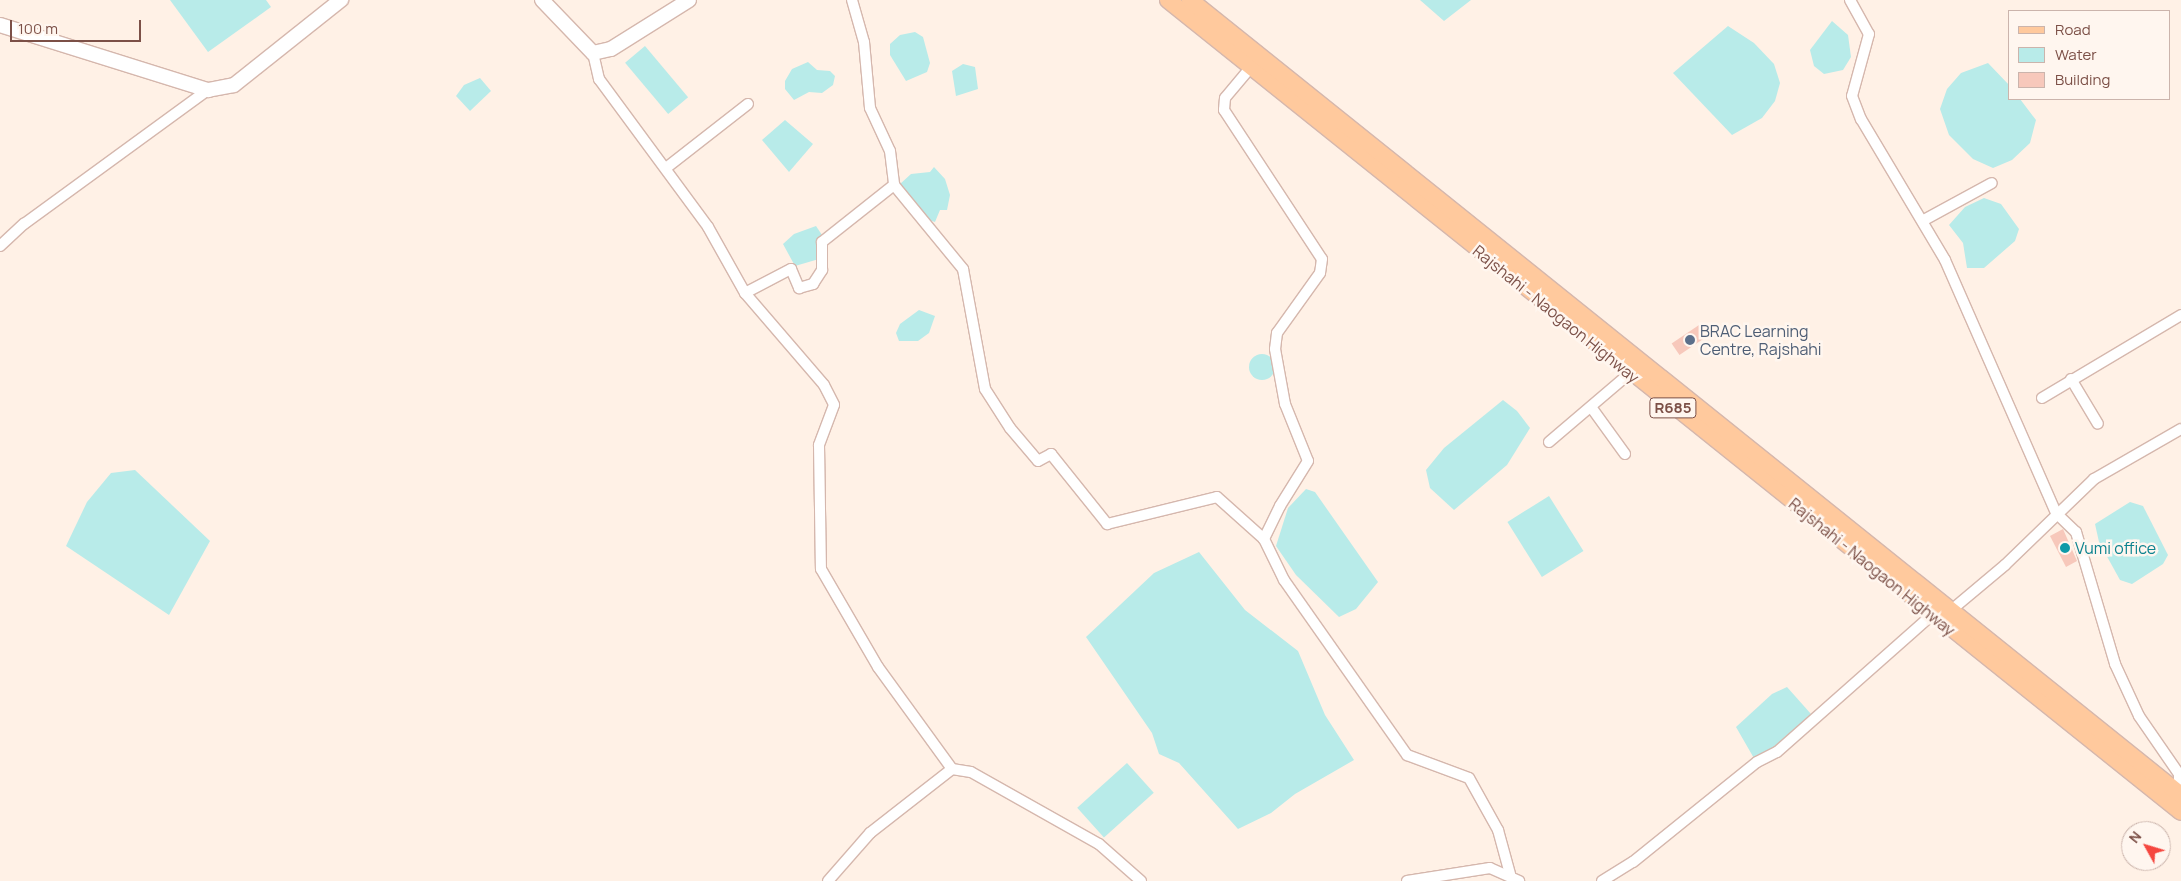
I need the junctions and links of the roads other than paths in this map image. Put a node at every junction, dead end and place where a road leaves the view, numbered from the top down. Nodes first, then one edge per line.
1 (341, 0) edge
2 (542, 0) edge
3 (689, 0) edge
4 (852, 0) edge
5 (1168, 0) edge
6 (1190, 0) edge
7 (1850, 0) edge
8 (0, 25) edge
9 (593, 53) junction
10 (1251, 67) junction
11 (208, 90) junction
12 (748, 104) dead end
13 (666, 168) junction
14 (1992, 183) dead end
15 (894, 185) junction
16 (1924, 220) junction
17 (0, 246) edge
18 (745, 293) junction
19 (2181, 315) edge
20 (1630, 373) junction
21 (2071, 380) junction
22 (2042, 398) dead end
23 (1591, 407) junction
24 (2098, 424) dead end
25 (2181, 430) edge
26 (1549, 442) dead end
27 (1625, 454) dead end
28 (2056, 513) junction
29 (1264, 539) junction
30 (1874, 561) junction
31 (1949, 612) junction
32 (1932, 615) junction
33 (2016, 674) junction
34 (952, 769) junction
35 (2180, 794) edge
36 (2181, 812) edge
37 (1510, 874) junction
38 (828, 881) edge
39 (1141, 881) edge
40 (1406, 881) edge
41 (1519, 881) edge
42 (1602, 881) edge

1 - 11 main road
2 - 9 main road
3 - 9 main road
4 - 15 street
5 - 10 main road, Rajshahi - Naogaon Highway / R685
6 - 30 main road, Rajshahi - Naogaon Highway / R685
7 - 16 street
8 - 11 main road
9 - 13 street
10 - 20 main road, Rajshahi - Naogaon Highway / R685
10 - 29 street
11 - 17 street
12 - 13 street
13 - 18 street
14 - 16 street
15 - 18 street
15 - 29 street
16 - 28 street
18 - 34 street
19 - 21 street
20 - 23 street
20 - 30 main road, Rajshahi - Naogaon Highway / R685
21 - 22 street
21 - 24 street
23 - 26 street
23 - 27 street
25 - 28 street
28 - 31 street
28 - 35 street
29 - 37 street
30 - 31 main road, Rajshahi - Naogaon Highway / R685
30 - 32 main road, Rajshahi - Naogaon Highway / R685
31 - 33 main road, Rajshahi - Naogaon Highway / R685
32 - 33 main road, Rajshahi - Naogaon Highway / R685
32 - 42 street
33 - 35 main road, Rajshahi - Naogaon Highway / R685
33 - 36 main road, Rajshahi - Naogaon Highway / R685
34 - 38 street
34 - 39 street
37 - 40 street
37 - 41 street

